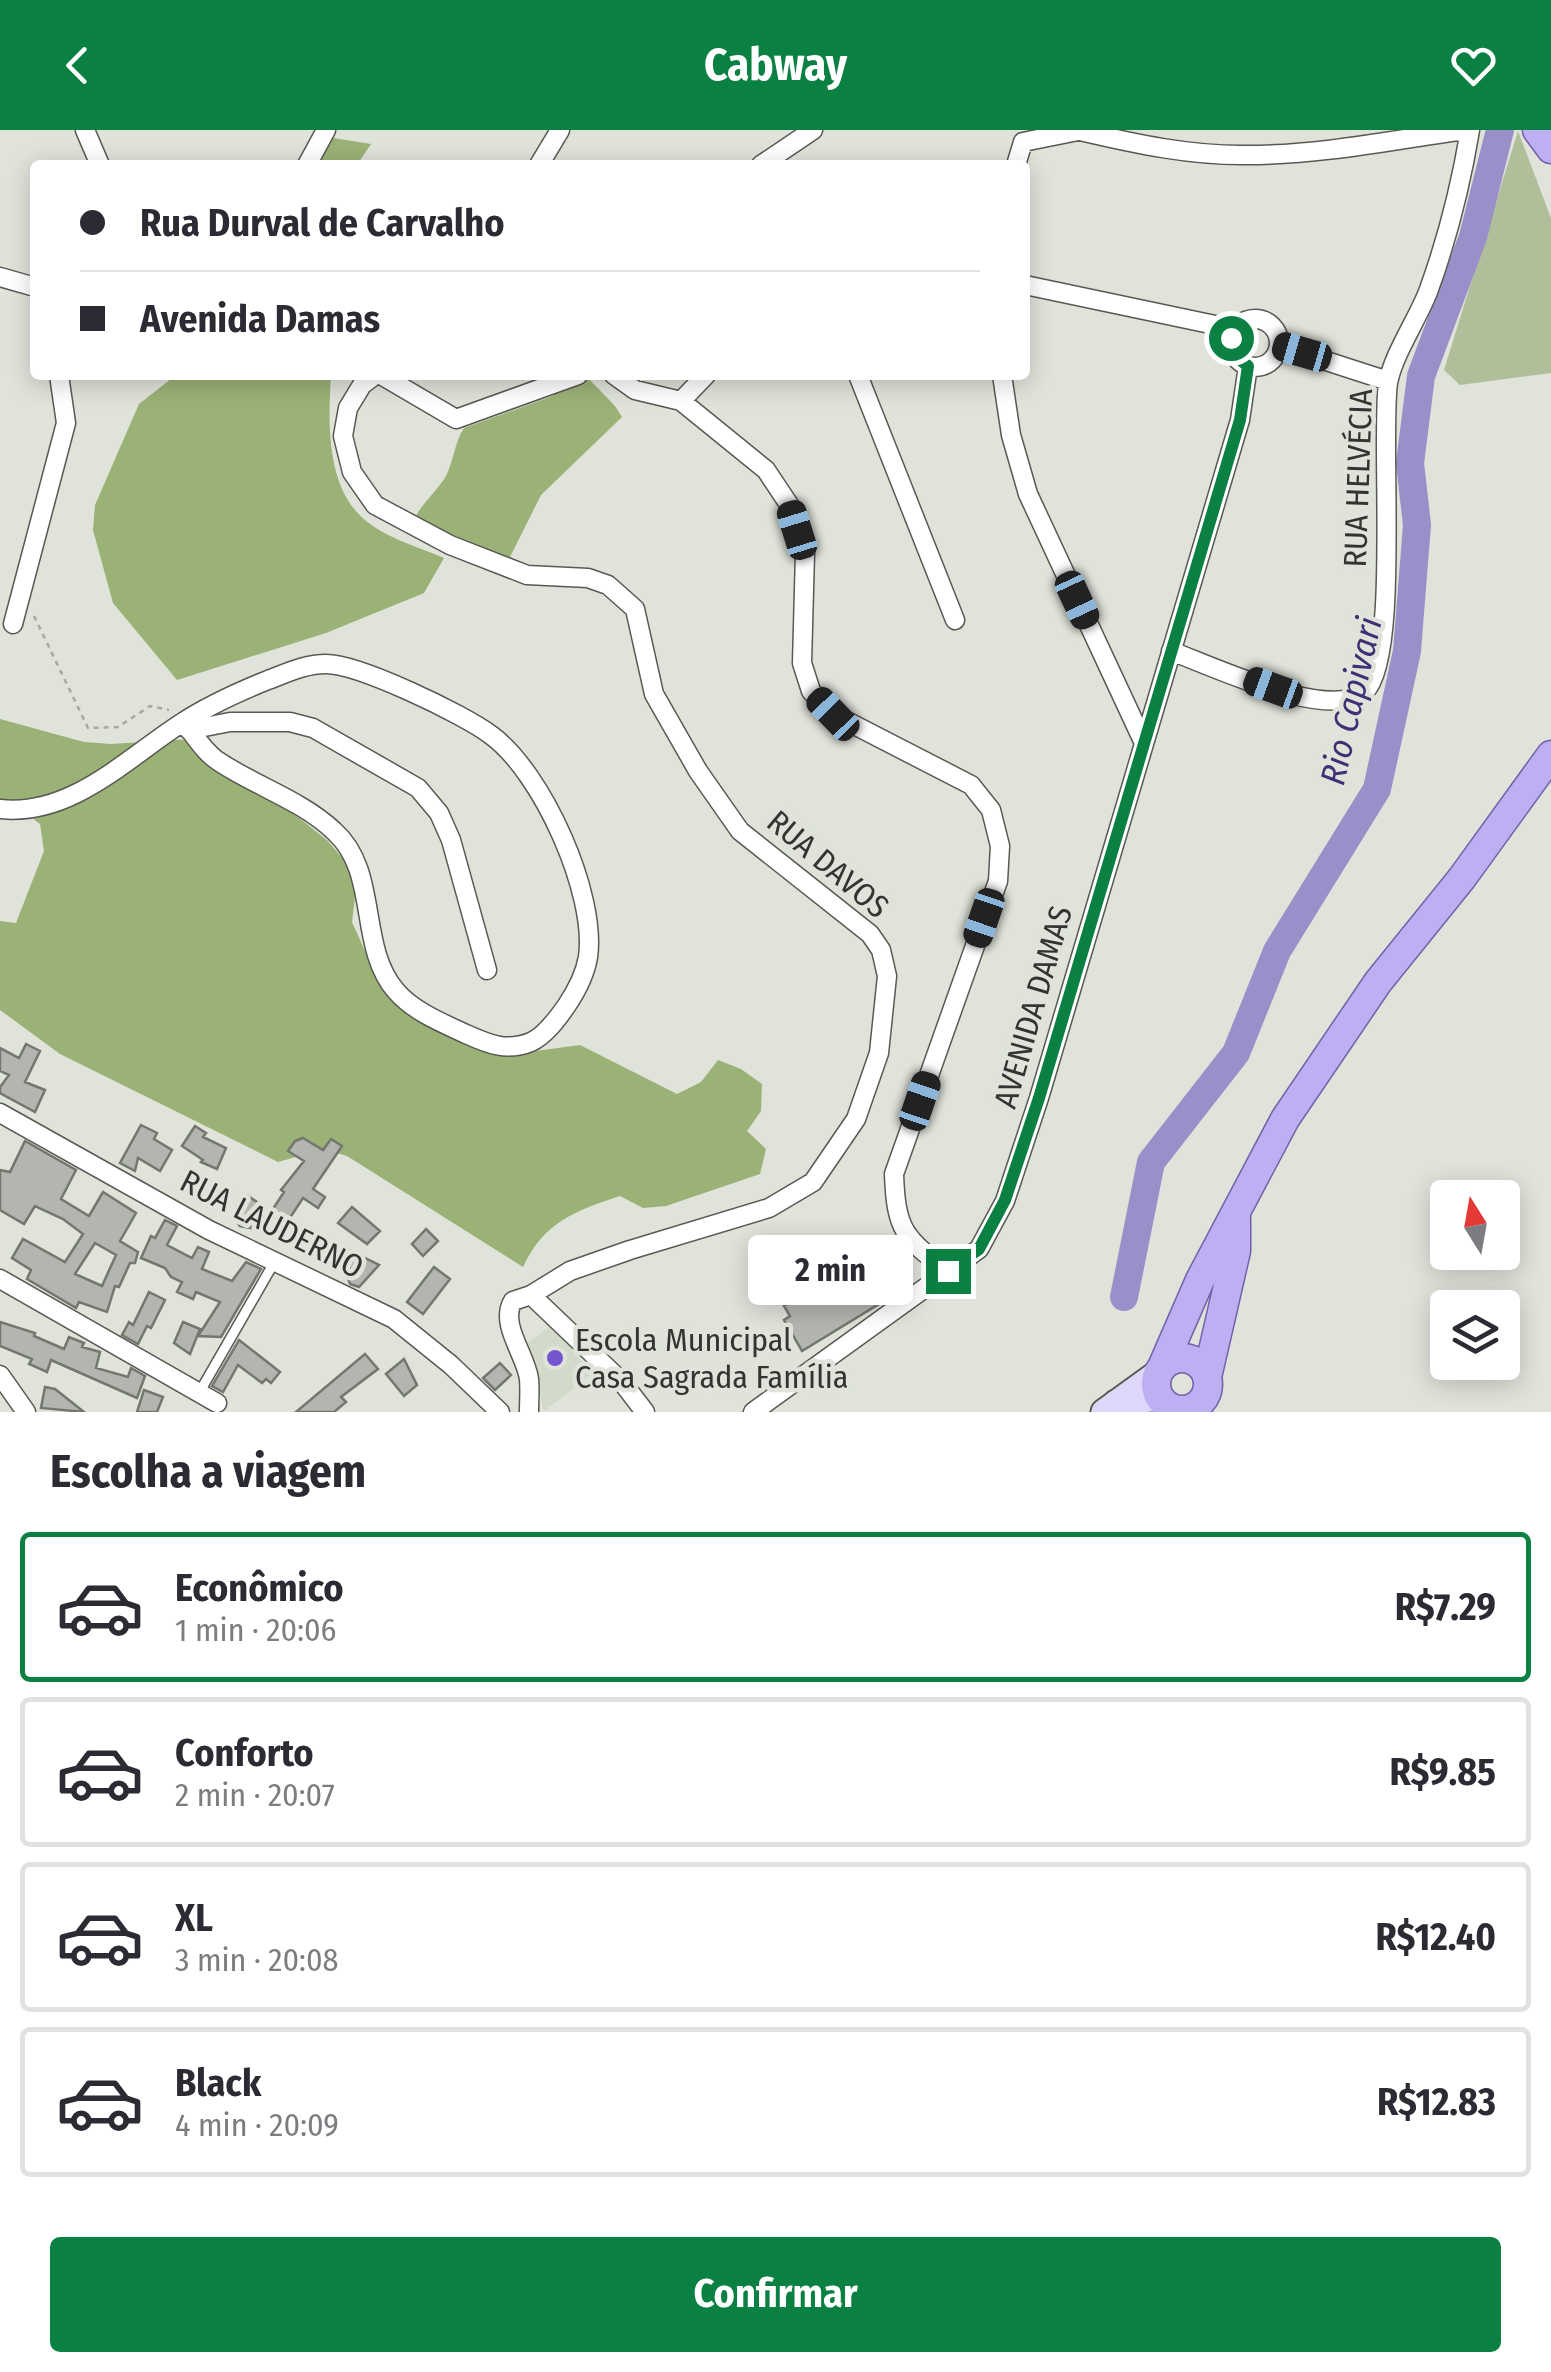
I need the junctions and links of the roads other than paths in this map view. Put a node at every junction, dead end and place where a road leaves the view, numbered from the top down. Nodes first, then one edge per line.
1 (85, 130) edge
2 (326, 130) edge
3 (560, 130) edge
4 (814, 130) edge
5 (1081, 130) edge
6 (1467, 130) edge
7 (1537, 130) edge
8 (1025, 136) edge
9 (1551, 149) edge
10 (98, 160) edge
11 (310, 160) edge
12 (542, 160) edge
13 (769, 160) edge
14 (1018, 160) edge
15 (0, 276) edge
16 (30, 285) edge
17 (1030, 286) edge
18 (1234, 329) junction
19 (1280, 346) junction
20 (1248, 366) junction
21 (60, 380) edge
22 (370, 380) edge
23 (387, 380) edge
24 (564, 380) edge
25 (621, 380) edge
26 (701, 380) edge
27 (860, 380) edge
28 (1003, 380) edge
29 (1388, 381) junction
30 (681, 401) junction
31 (955, 620) dead end
32 (13, 624) dead end
33 (1171, 651) junction
34 (189, 722) junction
35 (1143, 741) junction
36 (1551, 754) edge
37 (0, 809) edge
38 (487, 970) dead end
39 (0, 1113) edge
40 (1236, 1216) junction
41 (275, 1262) junction
42 (948, 1271) junction
43 (0, 1280) edge
44 (522, 1298) junction
45 (0, 1375) edge
46 (1163, 1391) edge
47 (200, 1393) junction
48 (1204, 1396) edge
49 (217, 1403) dead end
50 (1110, 1408) edge
51 (26, 1412) edge
52 (500, 1412) edge
53 (529, 1412) edge
54 (645, 1412) edge
55 (752, 1412) edge

1 - 10 street
2 - 11 street
3 - 12 street
4 - 13 street
5 - 6 street, RUA HELVÉCIA
5 - 8 street
6 - 29 street, RUA HELVÉCIA
7 - 9 main road
8 - 14 street
15 - 16 street
17 - 18 street
18 - 19 street
18 - 20 street
19 - 20 street
19 - 29 street
20 - 33 street, AVENIDA DAMAS
21 - 32 street
22 - 44 street, RUA DAVOS
23 - 24 street
25 - 30 street
26 - 30 street
27 - 31 street
28 - 35 street
29 - 33 street, RUA HELVÉCIA
30 - 42 street
33 - 35 street, AVENIDA DAMAS
34 - 34 street
34 - 37 street
34 - 38 street
35 - 42 street, AVENIDA DAMAS
36 - 40 main road
39 - 41 street, RUA LAUDERNO
40 - 46 main road
40 - 48 main road
41 - 47 lane
41 - 52 street, RUA LAUDERNO
42 - 55 street, AVENIDA DAMAS
43 - 47 street
44 - 53 street
44 - 54 street
45 - 51 street
46 - 48 main road
46 - 48 main road
46 - 50 street
47 - 49 street

